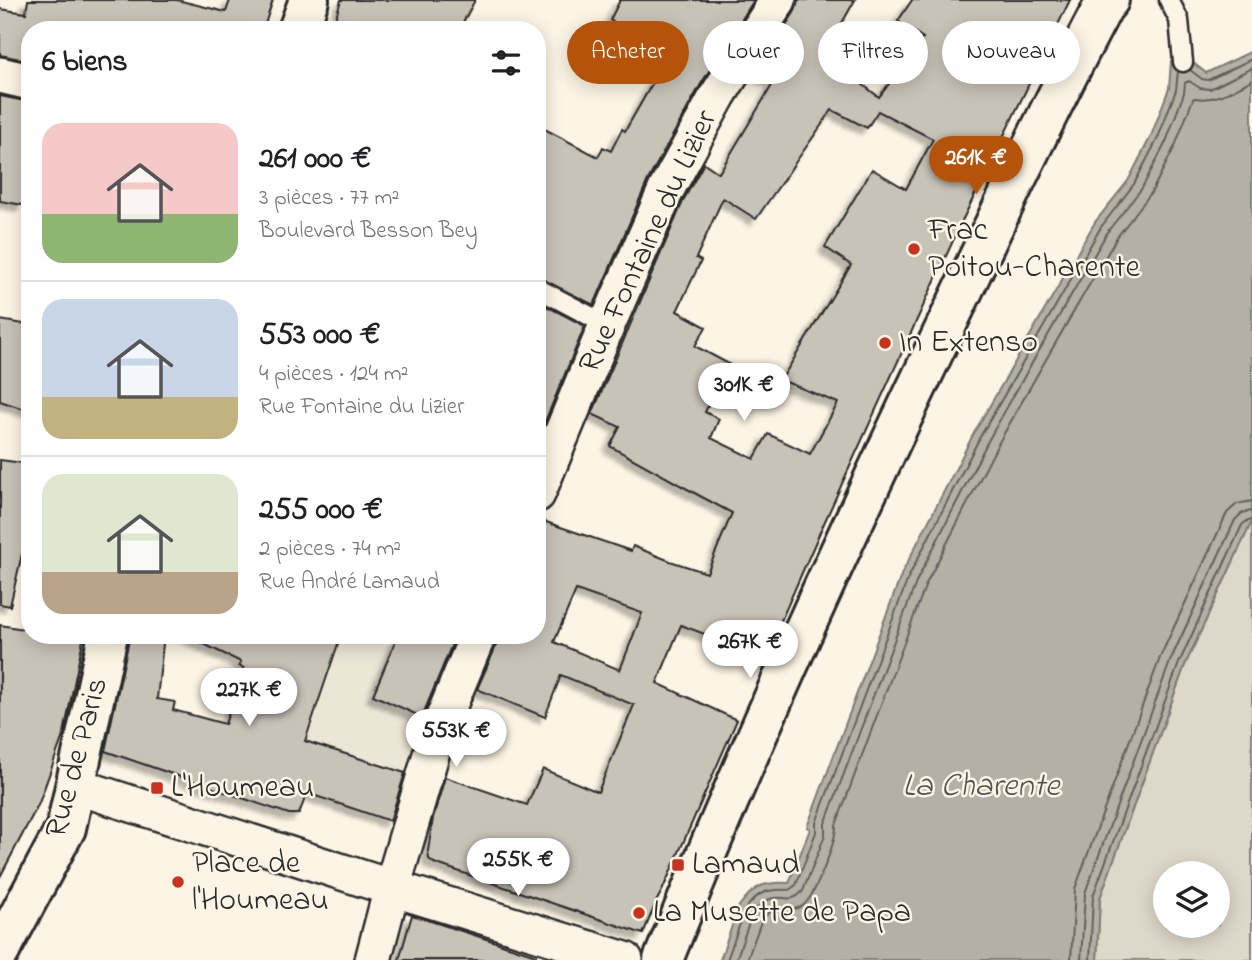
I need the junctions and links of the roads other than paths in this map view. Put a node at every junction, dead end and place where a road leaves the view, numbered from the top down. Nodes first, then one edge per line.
1 (309, 0) edge
2 (778, 0) edge
3 (1109, 0) edge
4 (1169, 0) edge
5 (301, 21) edge
6 (1183, 62) dead end
7 (0, 75) edge
8 (21, 80) edge
9 (546, 293) edge
10 (607, 325) junction
11 (546, 472) edge
12 (106, 644) edge
13 (474, 644) edge
14 (76, 786) junction
15 (392, 888) junction
16 (0, 951) edge
17 (373, 960) edge
18 (625, 960) edge
19 (663, 960) edge

1 - 5 main road
2 - 10 street, Rue Fontaine du Lizier
3 - 19 main road
4 - 6 lane
7 - 8 street
9 - 10 lane
10 - 11 street, Rue Fontaine du Lizier
12 - 14 main road, Rue de Paris
13 - 15 street
14 - 15 street
14 - 16 main road, Rue de Paris
15 - 17 street
15 - 18 street

